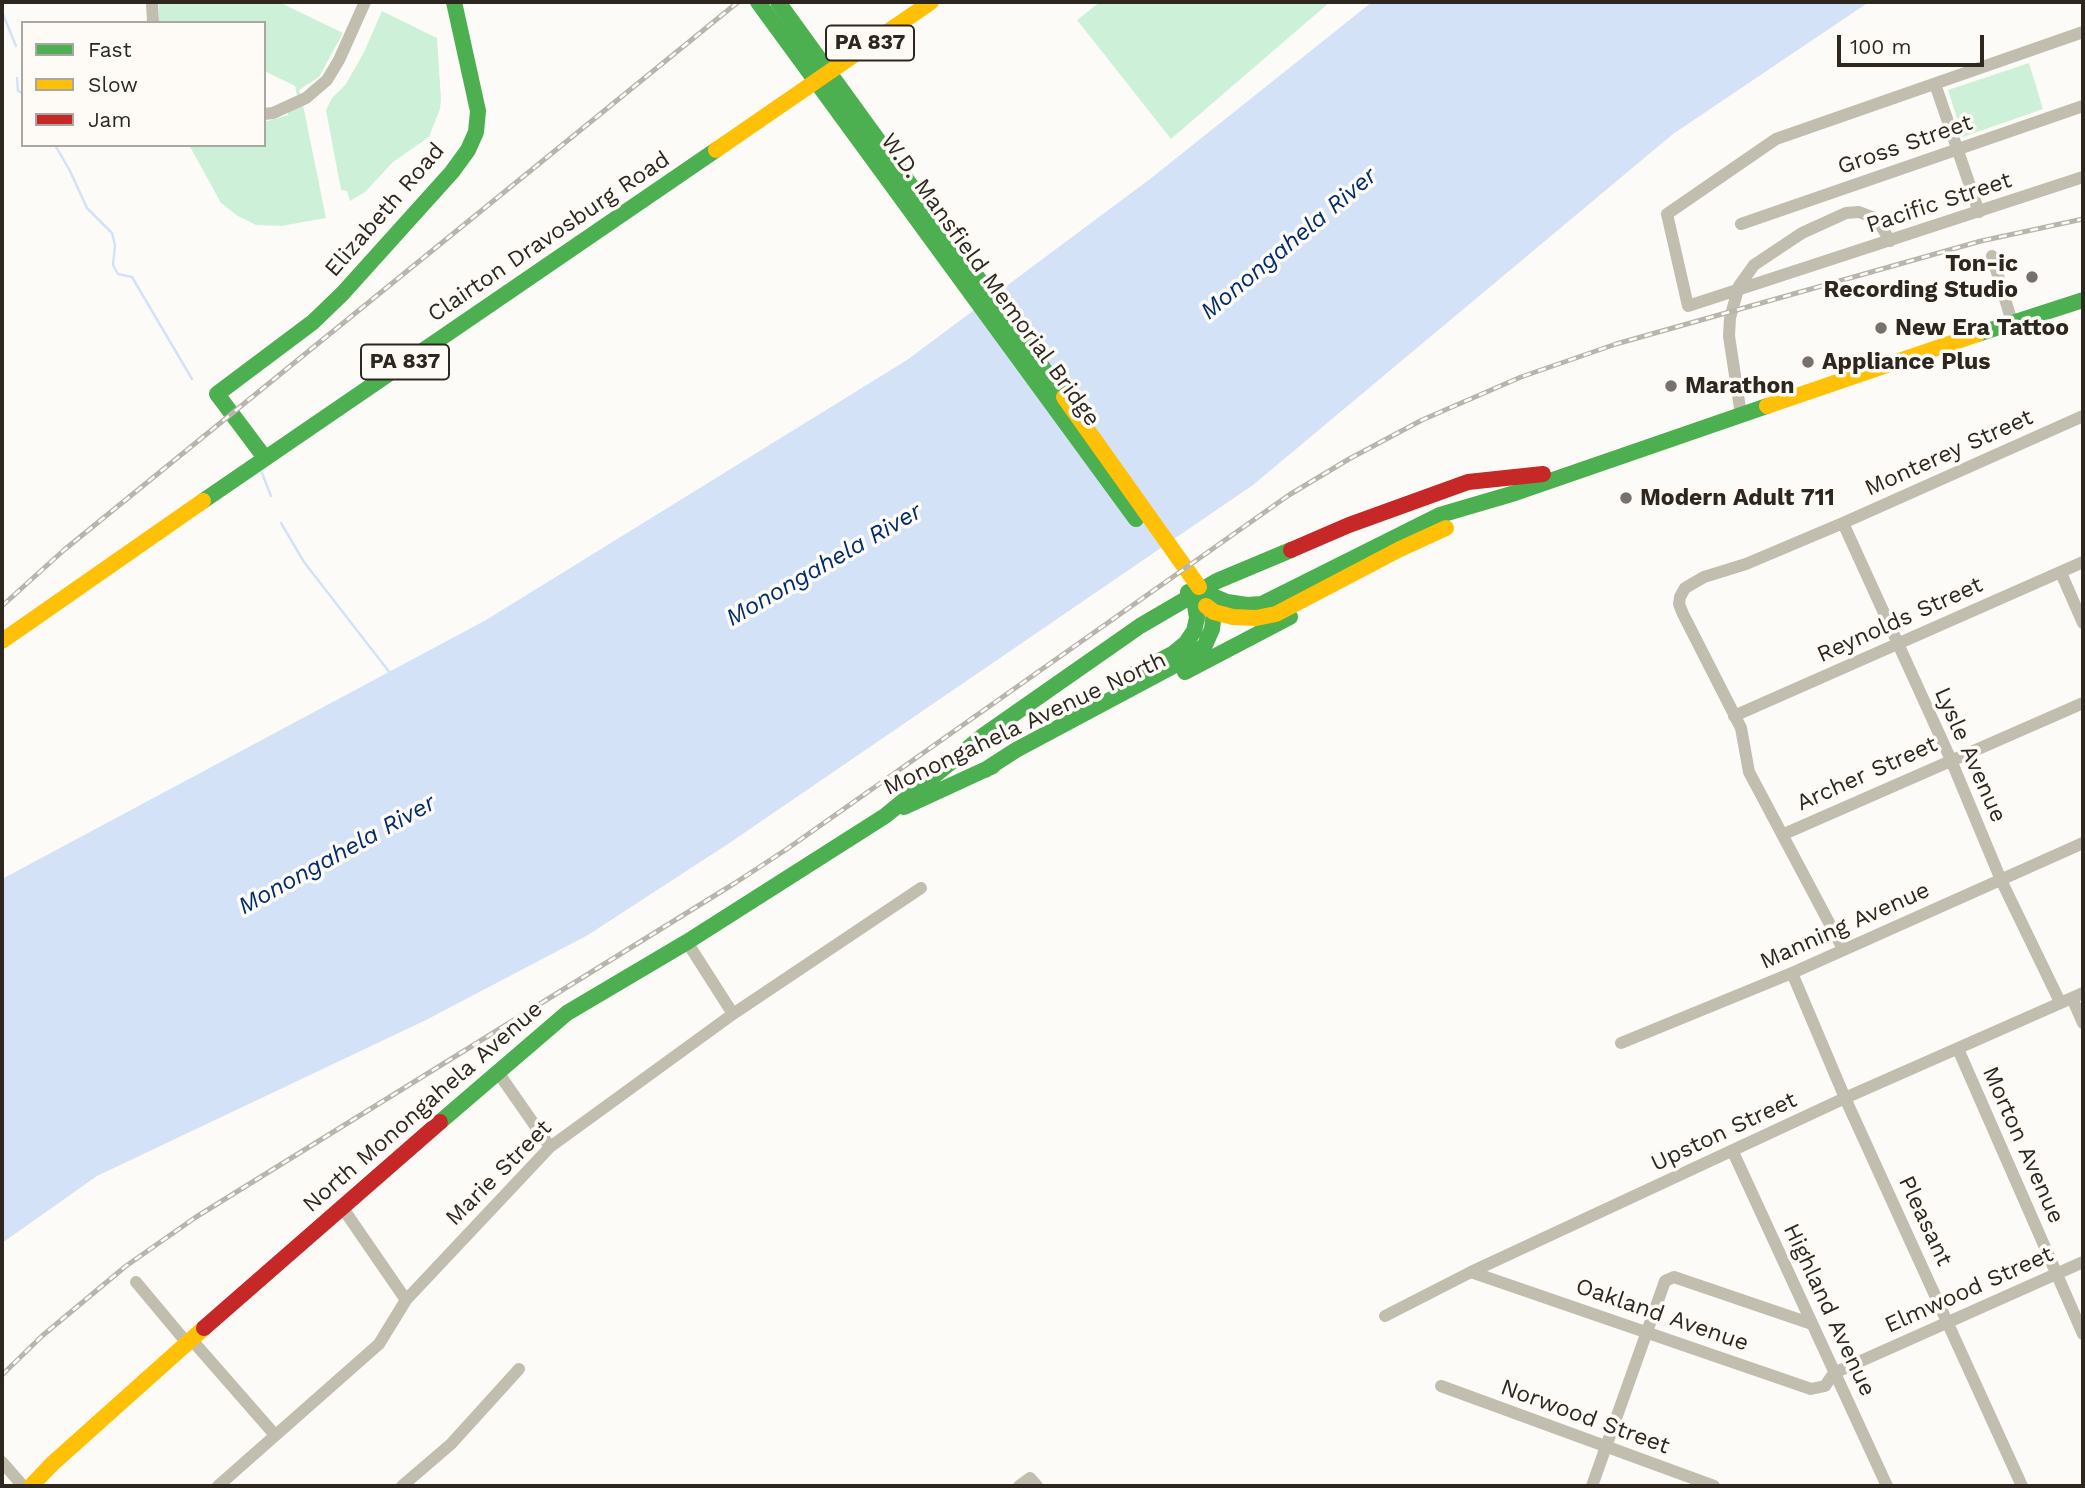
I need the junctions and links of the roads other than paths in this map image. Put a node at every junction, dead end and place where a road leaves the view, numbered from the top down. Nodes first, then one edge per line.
1 (152, 2) edge
2 (365, 2) edge
3 (454, 2) edge
4 (746, 2) edge
5 (758, 2) edge
6 (778, 2) edge
7 (931, 2) edge
8 (153, 21) edge
9 (2083, 32) edge
10 (1935, 84) junction
11 (816, 87) junction
12 (2083, 107) edge
13 (266, 114) edge
14 (1956, 150) junction
15 (2083, 177) edge
16 (1979, 212) junction
17 (1741, 224) dead end
18 (1890, 241) junction
19 (1992, 256) dead end
20 (2083, 300) edge
21 (2012, 322) junction
22 (1741, 415) junction
23 (2083, 416) edge
24 (265, 458) junction
25 (1590, 466) junction
26 (1515, 493) junction
27 (1843, 523) junction
28 (1446, 528) junction
29 (2083, 562) edge
30 (2061, 573) junction
31 (1190, 582) junction
32 (1206, 603) junction
33 (2083, 624) edge
34 (2, 641) edge
35 (1897, 645) junction
36 (2083, 703) edge
37 (1734, 716) junction
38 (1951, 760) junction
39 (985, 770) junction
40 (885, 816) junction
41 (1784, 835) junction
42 (2083, 843) edge
43 (2001, 880) junction
44 (921, 888) dead end
45 (687, 942) junction
46 (1843, 949) junction
47 (1792, 972) junction
48 (2072, 998) edge
49 (733, 1014) junction
50 (2083, 1023) edge
51 (1621, 1043) dead end
52 (1958, 1049) junction
53 (497, 1071) junction
54 (1845, 1098) junction
55 (550, 1147) junction
56 (1734, 1152) junction
57 (342, 1207) junction
58 (2083, 1262) edge
59 (1472, 1272) junction
60 (2056, 1275) junction
61 (136, 1282) dead end
62 (406, 1300) junction
63 (1385, 1316) dead end
64 (1948, 1323) junction
65 (1812, 1324) junction
66 (1645, 1332) junction
67 (2083, 1334) edge
68 (189, 1341) junction
69 (519, 1369) dead end
70 (1834, 1373) junction
71 (1441, 1385) dead end
72 (275, 1435) junction
73 (1605, 1448) junction
74 (2, 1462) edge
75 (1034, 1482) edge
76 (23, 1486) edge
77 (31, 1486) edge
78 (218, 1486) edge
79 (402, 1486) edge
80 (1019, 1486) edge
81 (1592, 1486) edge
82 (1714, 1486) edge
83 (1887, 1486) edge
84 (2022, 1486) edge

1 - 8 street
2 - 13 street
3 - 24 main road, Elizabeth Road
4 - 11 main road
5 - 11 main road, W.D. Mansfield Memorial Bridge
6 - 31 main road, W.D. Mansfield Memorial Bridge
7 - 11 main road, PA 837
9 - 10 street
10 - 14 street
10 - 18 street, Pacific Street
11 - 24 main road, Clairton Dravosburg Road / PA 837
11 - 31 main road, W.D. Mansfield Memorial Bridge
12 - 14 street, Gross Street
14 - 16 street
14 - 17 street, Gross Street
15 - 16 street, Pacific Street
16 - 18 street, Pacific Street
18 - 22 street
19 - 21 street
20 - 21 main road
21 - 22 main road
22 - 25 main road
23 - 27 street, Monterey Street
24 - 34 main road, Clairton Dravosburg Road / PA 837
25 - 26 main road
25 - 40 main road, Monongahela Avenue North
26 - 28 main road, Monongahela Avenue North
26 - 32 main road
27 - 35 street, Lysle Avenue
27 - 37 street, Monterey Street
28 - 32 main road
28 - 39 main road, Monongahela Avenue North
29 - 30 street, Reynolds Street
30 - 33 street
30 - 35 street, Reynolds Street
31 - 32 main road
32 - 39 main road
32 - 40 main road
35 - 37 street, Reynolds Street
35 - 38 street, Lysle Avenue
36 - 38 street, Archer Street
37 - 41 street
38 - 41 street, Archer Street
38 - 43 street, Lysle Avenue
39 - 40 main road, Monongahela Avenue North
40 - 45 main road, North Monongahela Avenue
41 - 46 street
42 - 43 street, Manning Avenue
43 - 46 street, Manning Avenue
43 - 48 street, Lysle Avenue
44 - 49 street, Marie Street
45 - 49 street
45 - 53 main road, North Monongahela Avenue
46 - 47 street, Manning Avenue
47 - 51 street, Manning Avenue
47 - 54 street, Pleasant
48 - 50 street, Lysle Avenue
48 - 52 street, Upston Street
49 - 55 street, Marie Street
52 - 54 street, Upston Street
52 - 60 street, Morton Avenue
53 - 55 street
53 - 57 main road, North Monongahela Avenue
54 - 56 street, Upston Street
54 - 64 street, Pleasant
55 - 62 street, Marie Street
56 - 59 street, Upston Street
56 - 65 street, Highland Avenue
57 - 62 street
57 - 68 main road, North Monongahela Avenue
58 - 60 street, Elmwood Street
59 - 63 street, Upston Street
59 - 66 street, Oakland Avenue
60 - 64 street, Elmwood Street
60 - 67 street, Morton Avenue
61 - 68 street
62 - 72 street, Marie Street
64 - 70 street, Elmwood Street
64 - 84 street, Pleasant
65 - 66 street
65 - 70 street, Highland Avenue
66 - 70 street, Oakland Avenue
66 - 73 street
68 - 72 street
68 - 77 main road, North Monongahela Avenue
69 - 79 street
70 - 83 street, Highland Avenue
71 - 73 street, Norwood Street
72 - 78 street, Marie Street
73 - 81 street
73 - 82 street, Norwood Street
74 - 76 street
75 - 80 street

